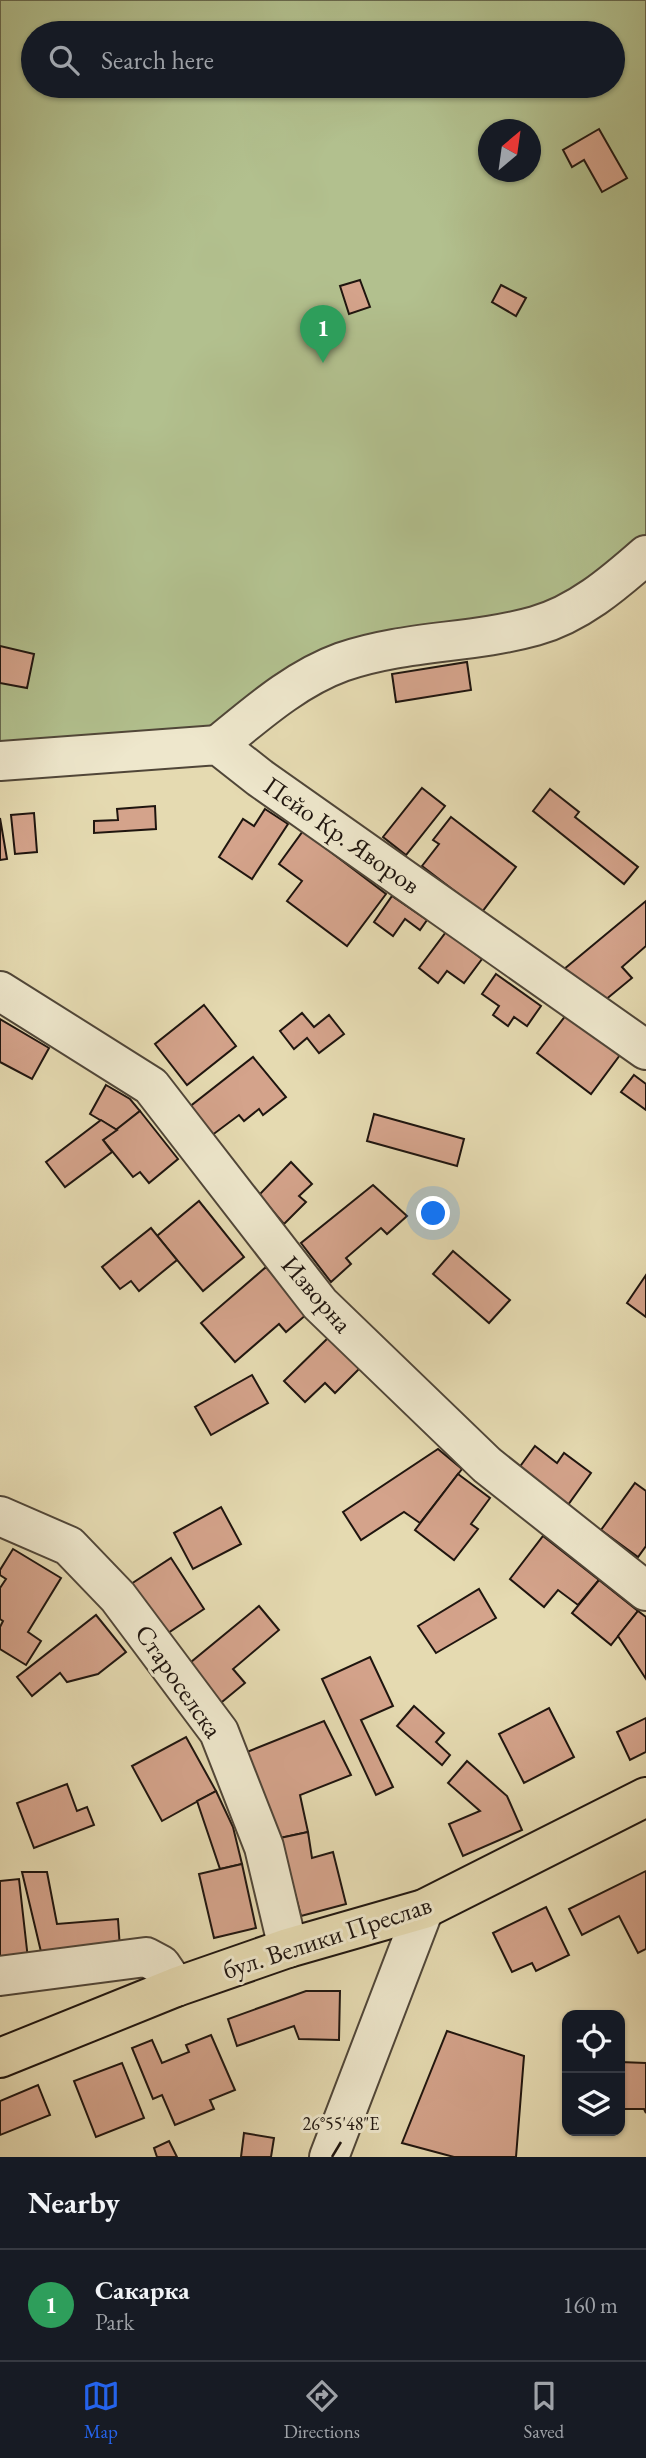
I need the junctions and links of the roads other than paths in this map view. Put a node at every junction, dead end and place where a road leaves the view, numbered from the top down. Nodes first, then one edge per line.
1 (646, 555) edge
2 (218, 745) junction
3 (0, 761) edge
4 (0, 991) edge
5 (646, 1050) edge
6 (0, 1516) edge
7 (644, 1585) edge
8 (646, 1797) edge
9 (425, 1909) junction
10 (288, 1948) junction
11 (16, 1975) edge
12 (176, 1987) junction
13 (0, 2058) edge
14 (329, 2157) edge

1 - 2 street
2 - 3 street
2 - 5 street, Пейо Кр. Яворов
4 - 7 street, Изворна
6 - 10 street, Староселска
8 - 9 main road, бул. Велики Преслав
9 - 10 main road, бул. Велики Преслав
9 - 14 street
10 - 12 main road, бул. Велики Преслав
11 - 12 street
12 - 13 main road, бул. Велики Преслав

